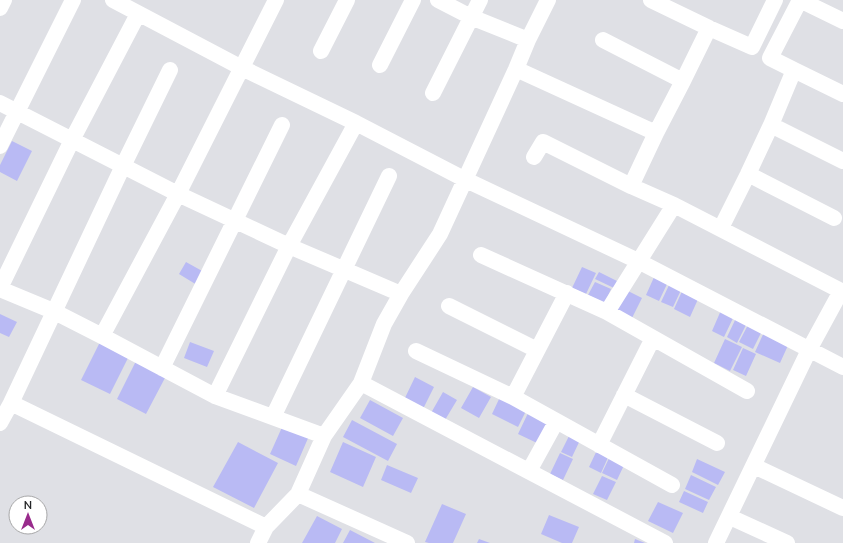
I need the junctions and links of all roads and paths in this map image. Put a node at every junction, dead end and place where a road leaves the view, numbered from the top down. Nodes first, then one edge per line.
1 (4, 0) edge
2 (73, 0) edge
3 (112, 0) edge
4 (276, 0) edge
5 (347, 0) edge
6 (413, 0) edge
7 (438, 0) edge
8 (480, 0) edge
9 (548, 0) edge
10 (651, 0) edge
11 (775, 0) edge
12 (800, 0) edge
13 (0, 8) edge
14 (138, 14) junction
15 (471, 16) junction
16 (843, 20) edge
17 (709, 28) junction
18 (528, 40) junction
19 (603, 40) dead end
20 (321, 51) dead end
21 (380, 64) dead end
22 (242, 68) junction
23 (516, 69) junction
24 (170, 70) dead end
25 (794, 70) junction
26 (683, 81) junction
27 (433, 93) dead end
28 (843, 94) edge
29 (0, 103) edge
30 (18, 112) junction
31 (356, 123) junction
32 (282, 125) dead end
33 (770, 125) junction
34 (656, 132) junction
35 (72, 140) junction
36 (0, 146) edge
37 (534, 157) dead end
38 (843, 161) edge
39 (122, 166) junction
40 (748, 174) junction
41 (389, 176) dead end
42 (466, 180) junction
43 (631, 186) junction
44 (178, 194) junction
45 (674, 205) junction
46 (834, 218) dead end
47 (235, 221) junction
48 (721, 228) junction
49 (289, 246) junction
50 (481, 256) dead end
51 (638, 261) junction
52 (344, 270) junction
53 (0, 289) edge
54 (842, 289) edge
55 (567, 293) junction
56 (401, 294) junction
57 (449, 306) dead end
58 (53, 311) junction
59 (606, 312) junction
60 (102, 336) junction
61 (653, 338) junction
62 (810, 348) junction
63 (537, 350) junction
64 (416, 351) dead end
65 (843, 367) edge
66 (162, 368) junction
67 (361, 383) junction
68 (747, 392) dead end
69 (624, 395) junction
70 (215, 396) junction
71 (513, 397) junction
72 (11, 403) junction
73 (273, 417) junction
74 (556, 422) junction
75 (0, 423) edge
76 (324, 436) junction
77 (717, 443) dead end
78 (599, 445) junction
79 (754, 466) junction
80 (529, 471) junction
81 (672, 485) dead end
82 (298, 494) junction
83 (843, 508) edge
84 (730, 517) junction
85 (266, 527) junction
86 (258, 543) edge
87 (406, 543) edge
88 (665, 543) edge
89 (716, 543) edge
90 (787, 543) edge

1 - 13 street
2 - 30 street
3 - 14 street
4 - 22 street
5 - 20 street
6 - 21 street
7 - 15 street
8 - 15 street
9 - 18 street
10 - 17 street
11 - 17 street
12 - 16 street
12 - 25 street
14 - 22 street
14 - 35 street
15 - 18 street
15 - 27 street
17 - 26 street
18 - 23 street
19 - 26 street
22 - 31 street
22 - 44 street
23 - 34 street
23 - 42 street
24 - 39 street
25 - 28 street
25 - 33 street
26 - 34 street
29 - 30 street
30 - 35 street
30 - 36 street
31 - 42 street
31 - 49 street
32 - 47 street
33 - 38 street
33 - 40 street
34 - 43 street
35 - 39 street
35 - 53 street
37 - 43 street
39 - 44 street
39 - 58 street
40 - 46 street
40 - 48 street
41 - 52 street
42 - 51 street
42 - 56 street
43 - 45 street
44 - 47 street
44 - 60 street
45 - 48 street
45 - 51 street
47 - 49 street
47 - 66 street
48 - 54 street
49 - 52 street
49 - 70 street
50 - 55 street
51 - 59 street
51 - 62 street
52 - 56 street
52 - 73 street
53 - 58 street
54 - 62 street
55 - 59 street
55 - 63 street
56 - 67 street
57 - 63 street
58 - 60 street
58 - 72 street
59 - 61 street
60 - 66 street
61 - 68 street
61 - 69 street
62 - 65 street
62 - 79 street
63 - 71 street
64 - 71 street
66 - 70 street
67 - 76 street
67 - 80 street
69 - 77 street
69 - 78 street
70 - 73 street
71 - 74 street
72 - 75 street
72 - 85 street
73 - 76 street
74 - 78 street
74 - 80 street
76 - 82 street
78 - 81 street
79 - 83 street
79 - 84 street
80 - 88 street
82 - 85 street
82 - 87 street
84 - 89 street
84 - 90 street
85 - 86 street

